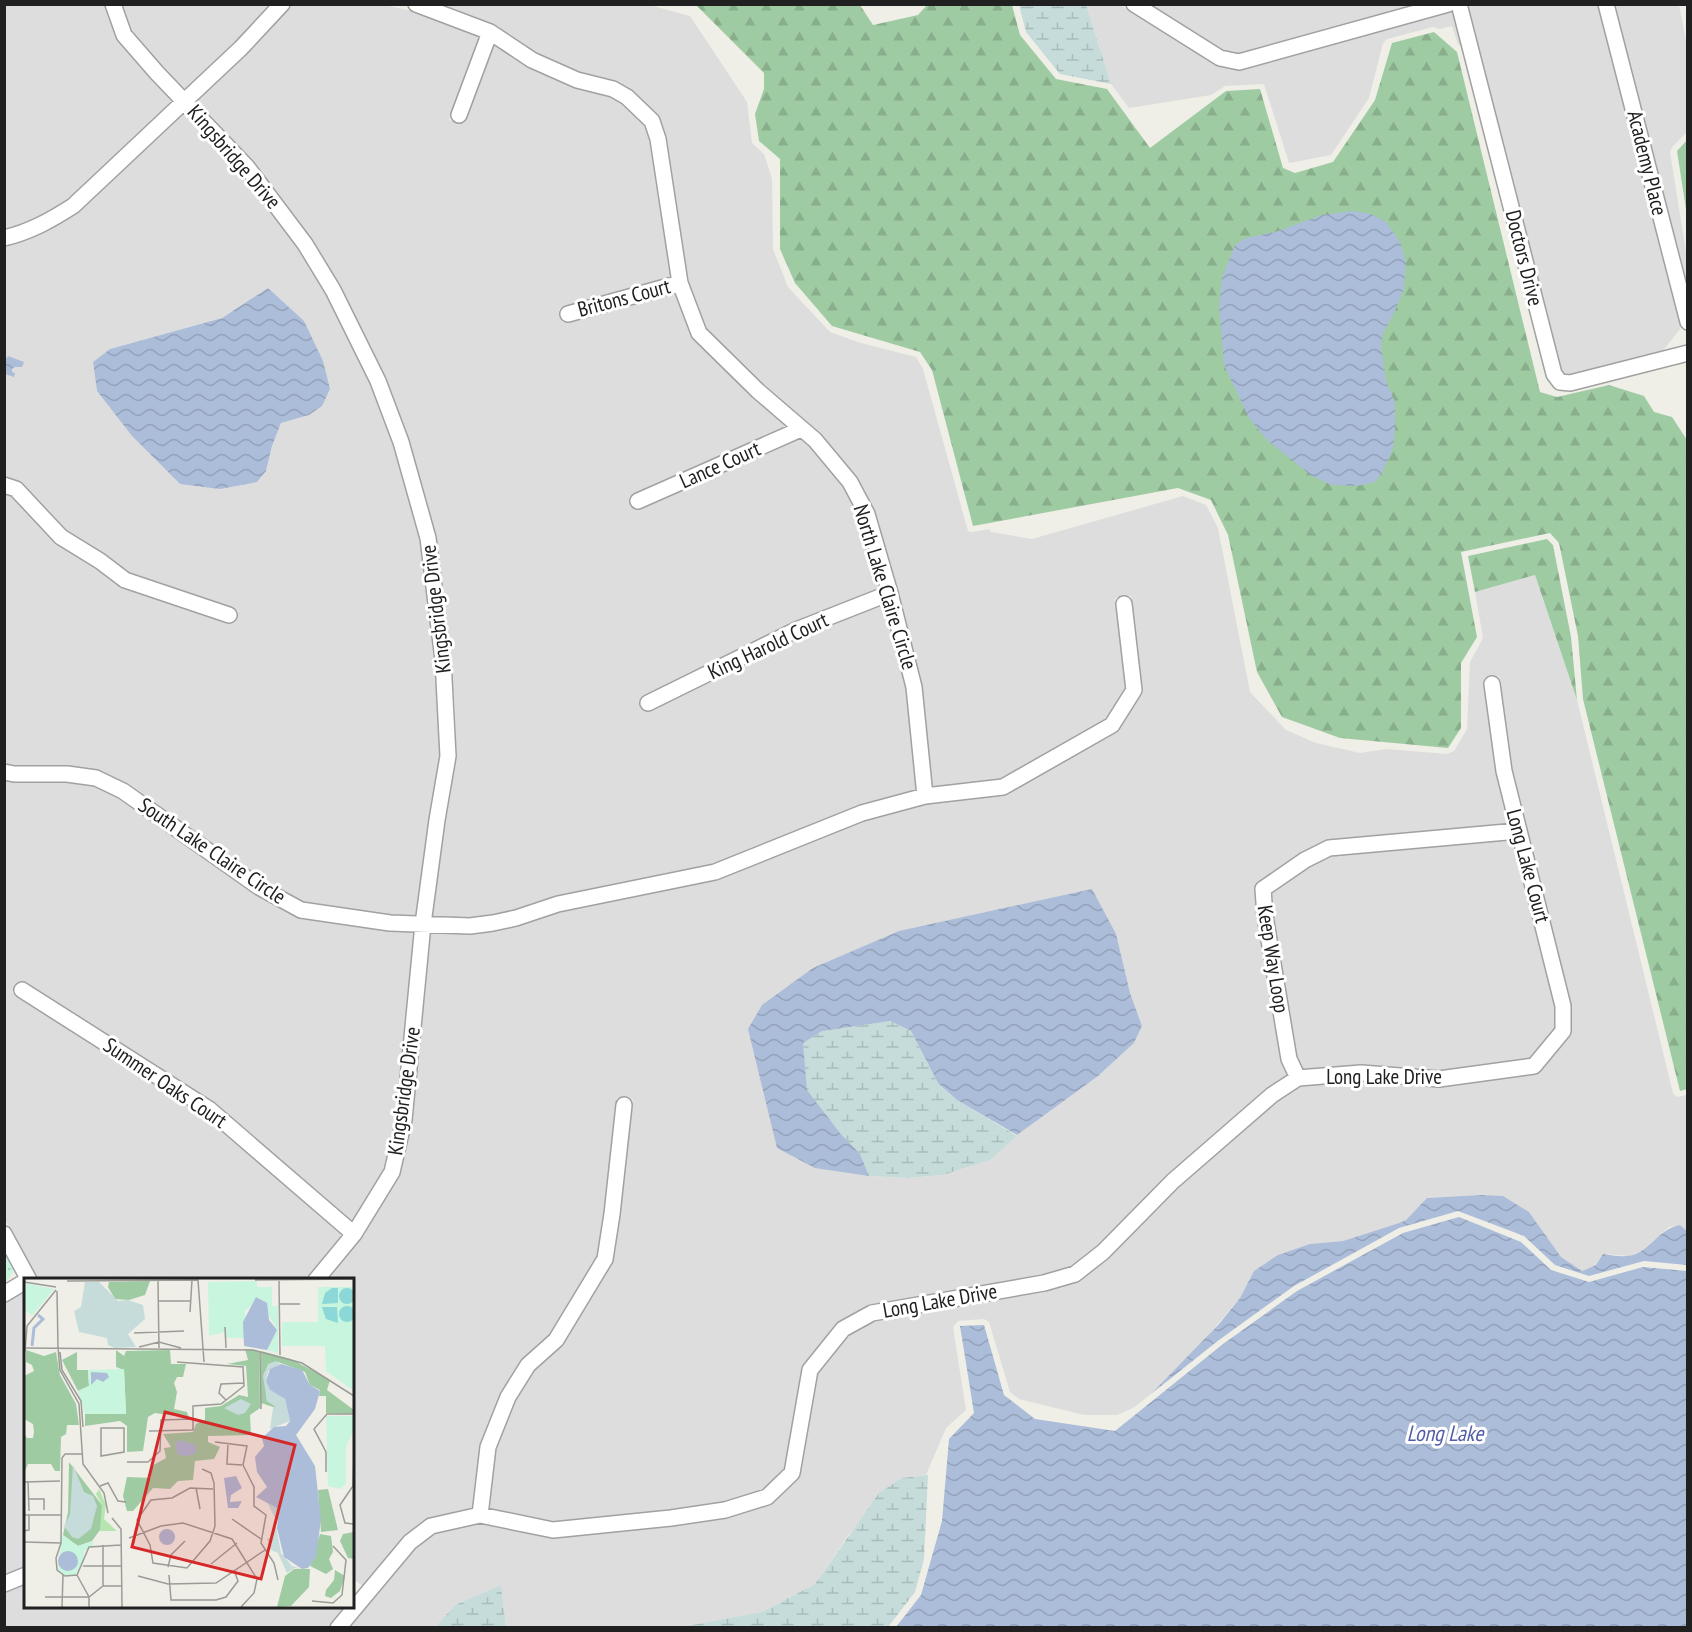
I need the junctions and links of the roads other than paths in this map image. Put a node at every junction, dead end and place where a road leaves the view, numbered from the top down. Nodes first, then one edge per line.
1 (113, 4) edge
2 (282, 4) edge
3 (416, 4) edge
4 (1134, 4) edge
5 (1448, 4) edge
6 (1459, 4) edge
7 (1606, 4) edge
8 (490, 32) junction
9 (185, 100) junction
10 (459, 115) dead end
11 (4, 238) edge
12 (680, 283) junction
13 (568, 314) dead end
14 (1688, 322) edge
15 (1688, 353) edge
16 (801, 429) junction
17 (4, 485) edge
18 (638, 501) dead end
19 (890, 593) junction
20 (1124, 604) dead end
21 (229, 615) dead end
22 (1492, 684) dead end
23 (648, 703) dead end
24 (4, 772) edge
25 (925, 796) junction
26 (1518, 831) junction
27 (423, 924) junction
28 (22, 990) dead end
29 (1552, 1045) joint
30 (1298, 1078) junction
31 (624, 1105) dead end
32 (4, 1234) edge
33 (354, 1234) junction
34 (27, 1278) edge
35 (318, 1278) edge
36 (24, 1282) edge
37 (4, 1294) edge
38 (480, 1515) junction
39 (24, 1576) edge
40 (4, 1584) edge
41 (358, 1592) edge
42 (349, 1608) edge
43 (338, 1628) edge

1 - 9 street, Kingsbridge Drive
2 - 9 street
3 - 8 street, North Lake Claire Circle
4 - 5 street
6 - 15 street, Doctors Drive
7 - 14 street, Academy Place
8 - 10 street
8 - 12 street, North Lake Claire Circle
9 - 11 street
9 - 27 street, Kingsbridge Drive
12 - 13 street, Britons Court
12 - 16 street, North Lake Claire Circle
16 - 18 street, Lance Court
16 - 19 street, North Lake Claire Circle
17 - 21 street
19 - 23 street, King Harold Court
19 - 25 street, North Lake Claire Circle
20 - 25 street
22 - 26 street, Long Lake Court
24 - 27 street, South Lake Claire Circle
25 - 27 street
26 - 29 street, Long Lake Court
26 - 30 street, Keep Way Loop
27 - 33 street, Kingsbridge Drive
28 - 33 street, Summer Oaks Court
29 - 30 street, Long Lake Drive
30 - 38 street, Long Lake Drive
31 - 38 street
32 - 34 street
33 - 35 street, Kingsbridge Drive
36 - 37 street
38 - 41 street, Long Lake Drive
39 - 40 street
42 - 43 street, Long Lake Drive

